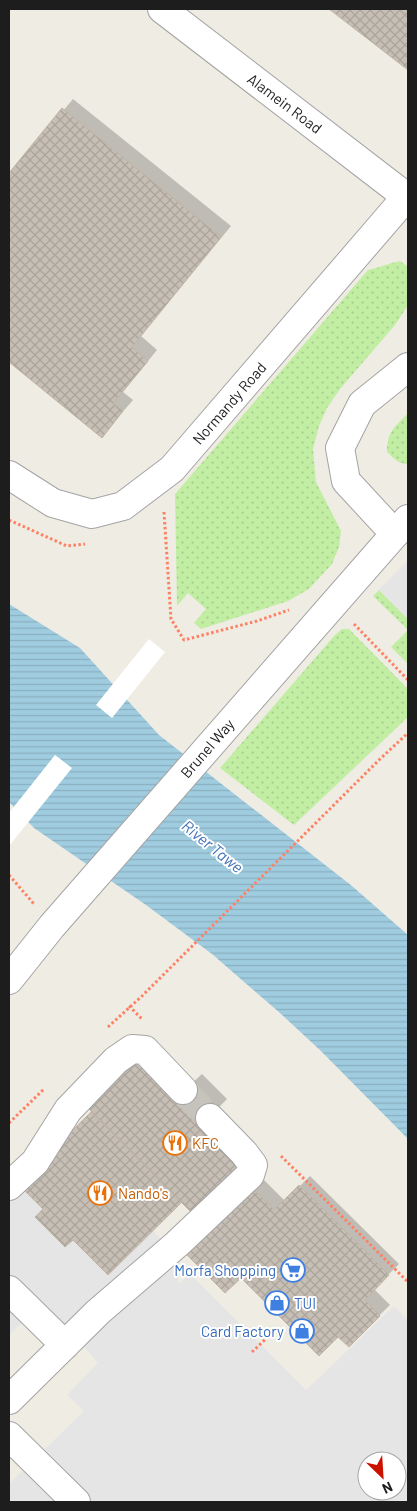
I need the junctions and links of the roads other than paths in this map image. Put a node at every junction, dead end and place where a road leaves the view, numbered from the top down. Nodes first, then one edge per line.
1 (162, 9) edge
2 (408, 196) edge
3 (408, 367) edge
4 (9, 475) edge
5 (402, 526) edge
6 (9, 980) edge
7 (183, 1090) tunnel mouth
8 (210, 1118) tunnel mouth
9 (9, 1186) edge
10 (9, 1290) edge
11 (65, 1345) junction
12 (9, 1400) edge
13 (9, 1436) edge
14 (76, 1502) edge

1 - 2 street, Alamein Road
2 - 4 street, Normandy Road
3 - 5 street
5 - 6 street, Brunel Way
7 - 9 street
8 - 11 street
10 - 11 street
11 - 12 street
13 - 14 street

